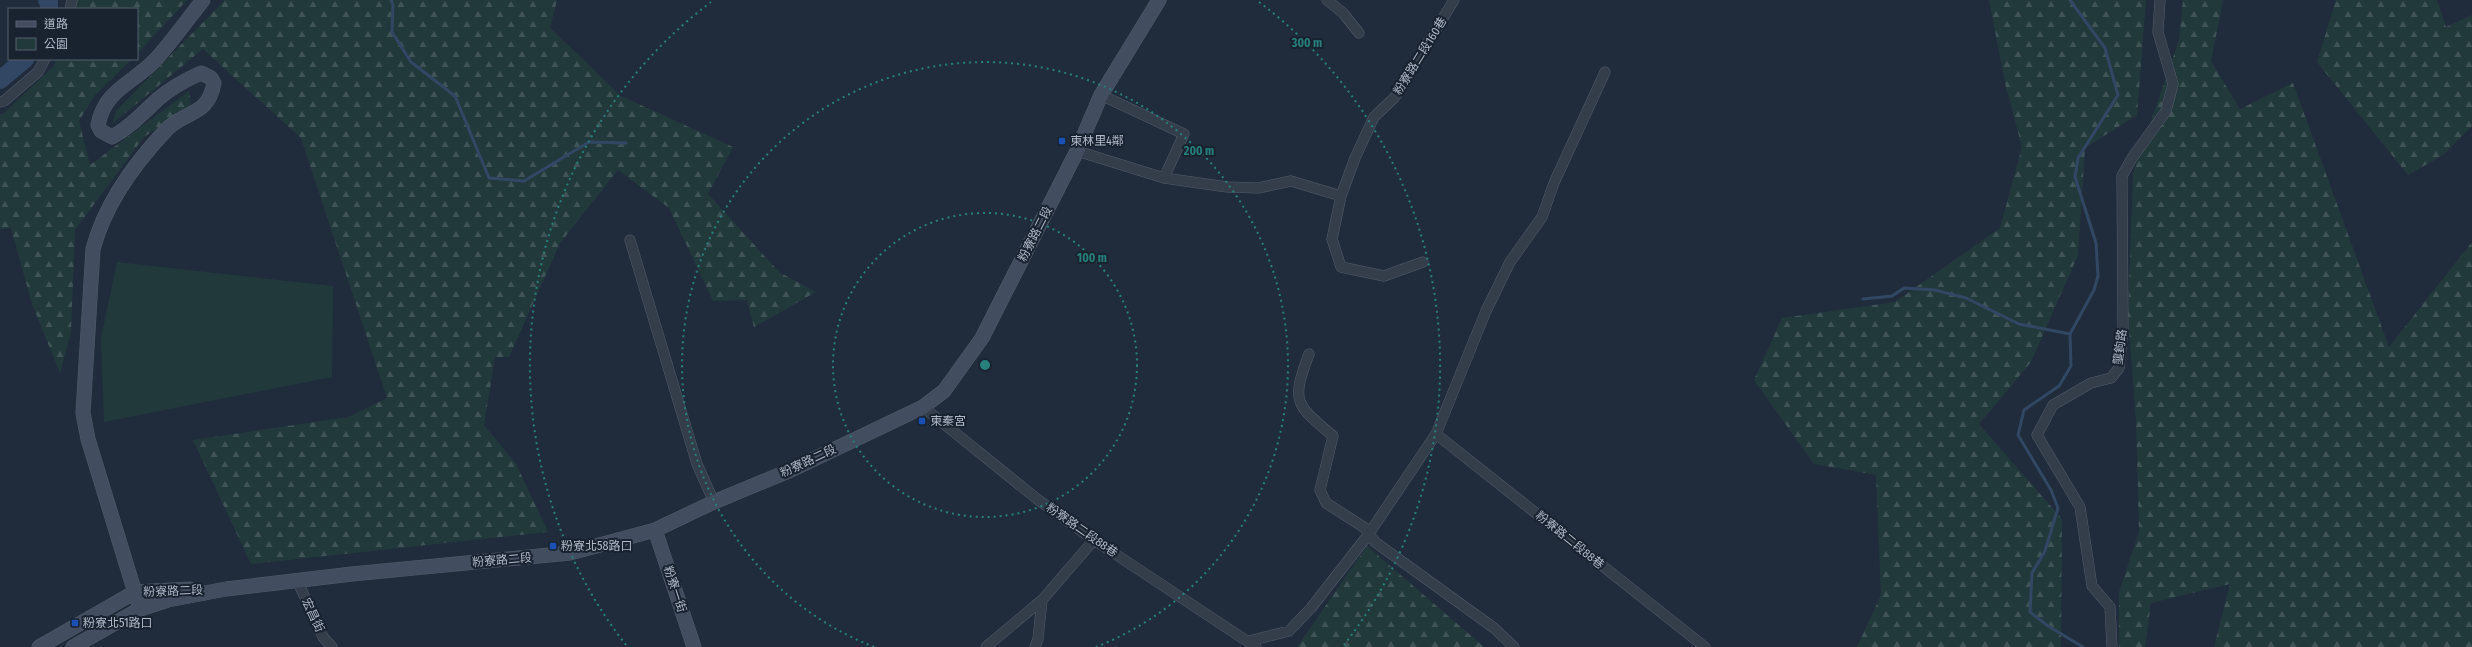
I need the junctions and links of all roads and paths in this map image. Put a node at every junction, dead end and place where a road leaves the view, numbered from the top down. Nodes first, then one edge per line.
1 (203, 0) edge
2 (1159, 0) edge
3 (1327, 0) edge
4 (1454, 0) edge
5 (2160, 0) edge
6 (1359, 33) dead end
7 (44, 60) edge
8 (1605, 72) dead end
9 (1102, 95) junction
10 (0, 102) edge
11 (1077, 151) junction
12 (1164, 178) junction
13 (1341, 196) junction
14 (630, 240) dead end
15 (1423, 262) dead end
16 (1308, 354) dead end
17 (923, 407) junction
18 (1436, 434) junction
19 (714, 502) junction
20 (655, 530) junction
21 (1368, 535) junction
22 (1094, 540) junction
23 (297, 580) junction
24 (226, 589) junction
25 (135, 592) junction
26 (1042, 600) junction
27 (140, 608) junction
28 (1252, 644) edge
29 (39, 647) edge
30 (73, 647) edge
31 (332, 647) edge
32 (694, 647) edge
33 (986, 647) edge
34 (1035, 647) edge
35 (1514, 647) edge
36 (1705, 647) edge
37 (2112, 647) edge

1 - 25 main road
2 - 9 main road, 粉寮路二段
3 - 6 street
4 - 13 street, 粉寮路二段160巷
5 - 37 street, 壟鉤路
7 - 10 street
8 - 18 street, 粉寮路二段88巷
9 - 11 main road, 粉寮路二段
9 - 12 street
11 - 12 street
11 - 17 main road, 粉寮路二段
12 - 13 street
13 - 15 street, 粉寮路二段160巷
14 - 19 street
16 - 21 street
17 - 19 main road, 粉寮路二段
17 - 22 street, 粉寮路二段88巷
18 - 21 street, 粉寮路二段88巷
18 - 36 street, 粉寮路二段88巷
19 - 20 main road, 粉寮路二段
20 - 23 main road, 粉寮路二段
20 - 32 main road, 粉寮一街
21 - 28 street, 粉寮路二段88巷
21 - 35 street
22 - 26 street
22 - 28 street, 粉寮路二段88巷
23 - 24 main road, 粉寮路二段
23 - 31 street, 宏昌街
24 - 25 main road, 粉寮路二段
24 - 27 main road, 粉寮路二段
25 - 27 main road
25 - 29 main road, 粉寮路二段
26 - 33 street
26 - 34 street
27 - 30 main road, 粉寮路二段

